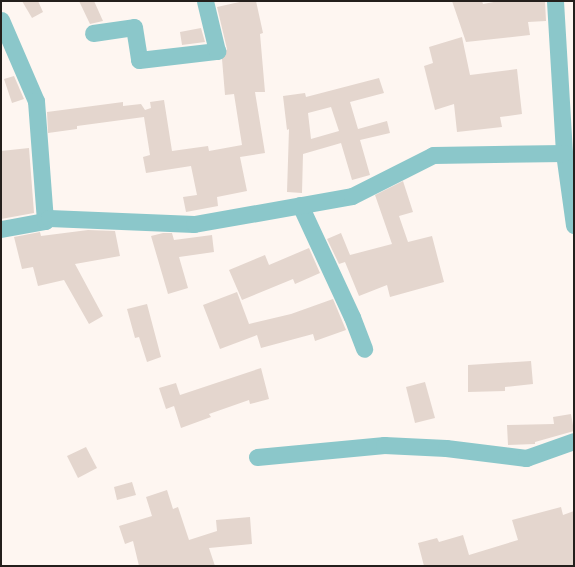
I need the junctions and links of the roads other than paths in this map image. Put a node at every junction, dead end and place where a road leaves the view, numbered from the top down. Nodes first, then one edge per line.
1 (204, 1) edge
2 (555, 1) edge
3 (1, 20) edge
4 (93, 33) dead end
5 (564, 153) junction
6 (300, 205) junction
7 (45, 221) junction
8 (574, 225) edge
9 (1, 229) edge
10 (364, 349) dead end
11 (574, 441) edge
12 (257, 457) dead end

1 - 4 street
2 - 5 street
3 - 7 street
5 - 6 street
5 - 8 street
6 - 7 street
6 - 10 street
7 - 9 street
11 - 12 street

